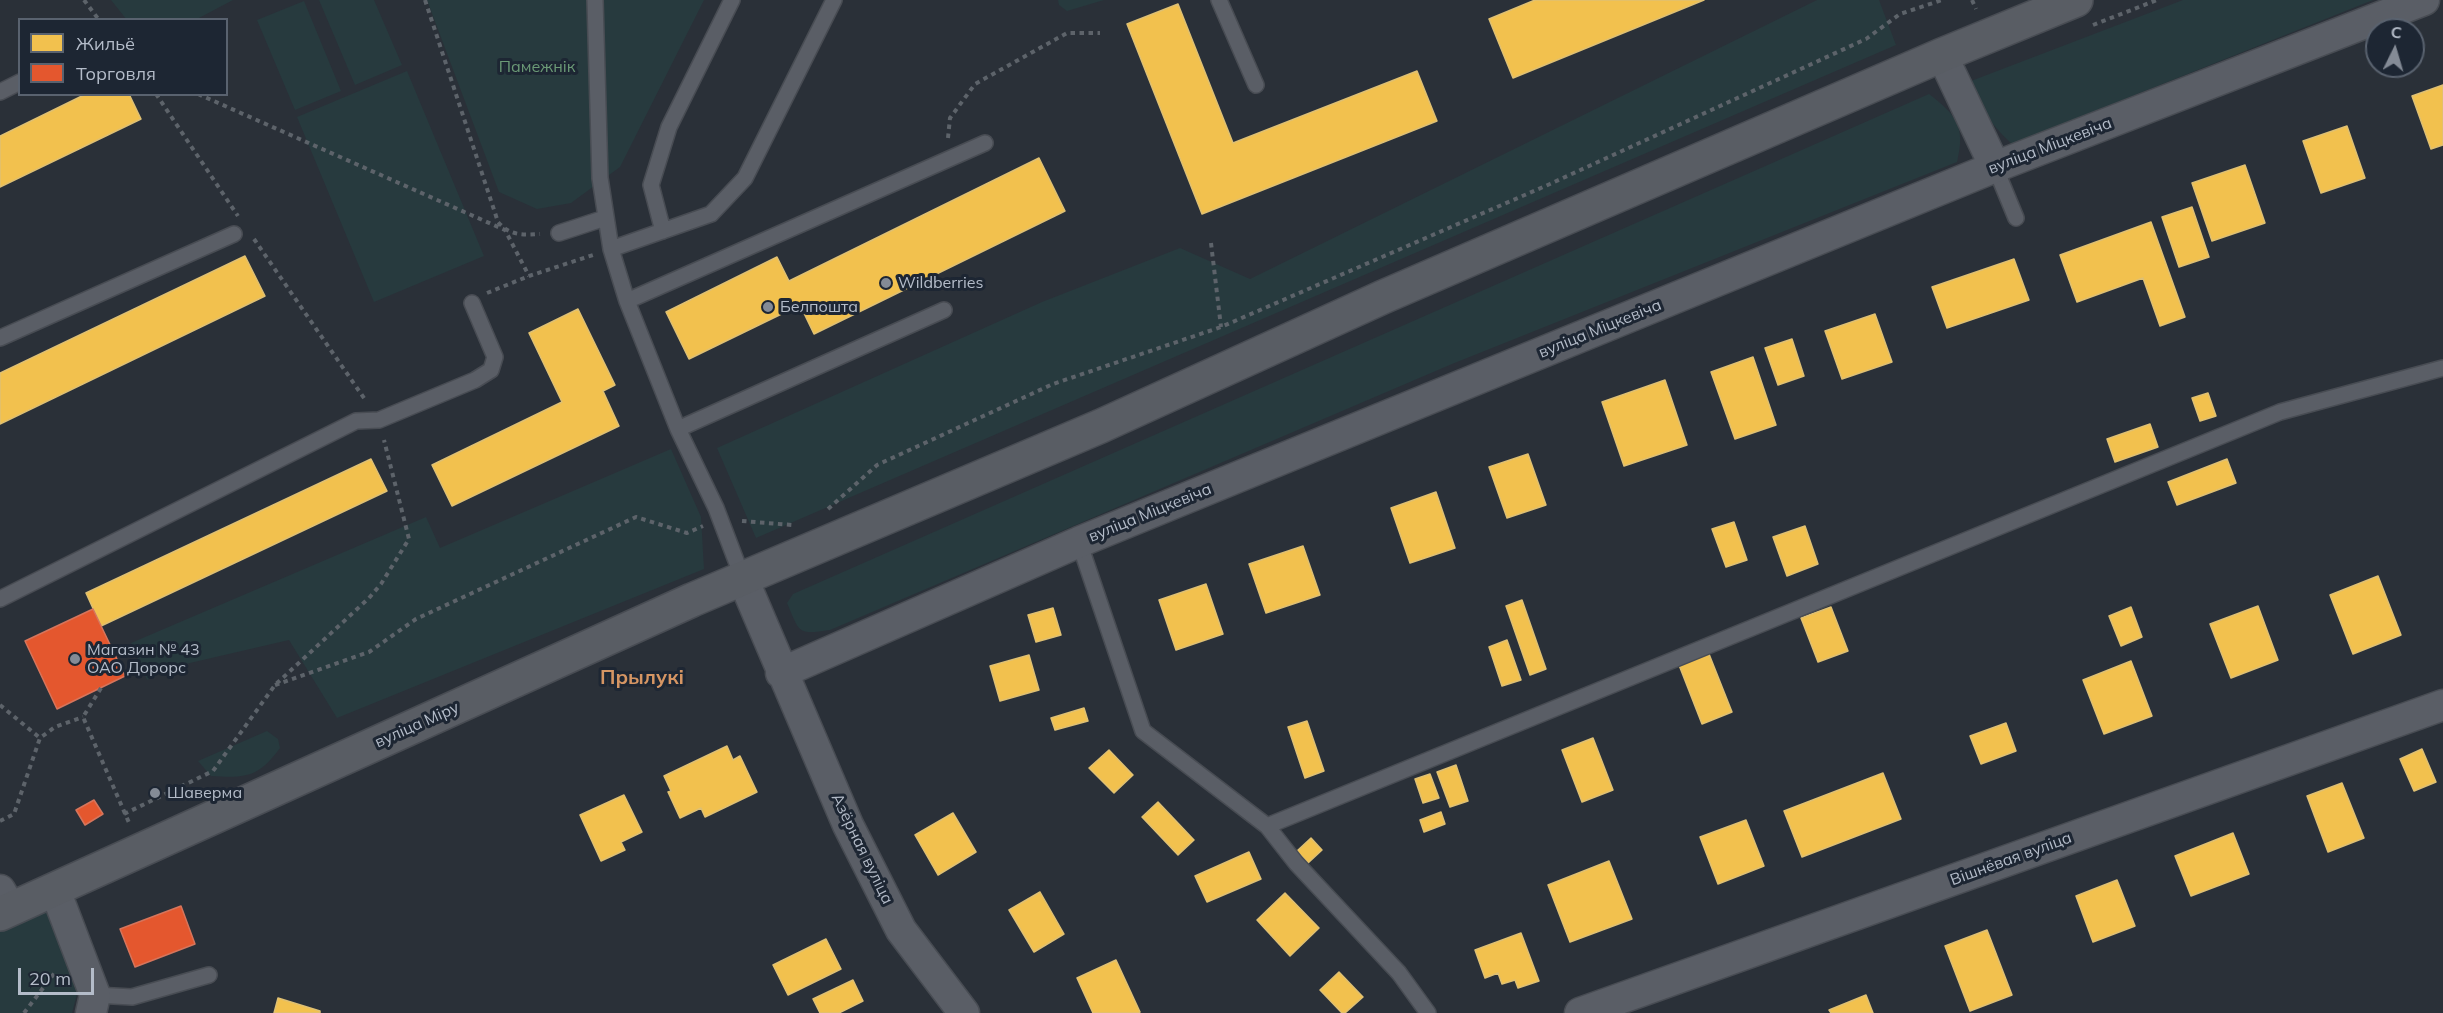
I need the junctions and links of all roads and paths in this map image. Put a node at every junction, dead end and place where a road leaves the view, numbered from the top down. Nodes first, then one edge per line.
1 (84, 0) edge
2 (425, 0) edge
3 (595, 0) edge
4 (732, 0) edge
5 (834, 0) edge
6 (1220, 0) edge
7 (1942, 0) edge
8 (2076, 0) edge
9 (2424, 0) edge
10 (98, 18) edge
11 (1100, 33) dead end
12 (1942, 55) junction
13 (18, 83) edge
14 (1256, 85) dead end
15 (0, 92) edge
16 (157, 96) edge
17 (203, 96) edge
18 (985, 143) dead end
19 (946, 160) junction
20 (1995, 167) junction
21 (240, 218) dead end
22 (604, 218) junction
23 (2016, 218) dead end
24 (505, 230) junction
25 (663, 231) junction
26 (559, 233) joint
27 (234, 234) dead end
28 (252, 237) dead end
29 (1211, 243) dead end
30 (611, 249) junction
31 (529, 276) junction
32 (627, 301) junction
33 (472, 303) joint
34 (944, 310) dead end
35 (1221, 327) junction
36 (0, 338) edge
37 (2443, 368) edge
38 (379, 420) junction
39 (678, 429) junction
40 (826, 511) dead end
41 (720, 519) junction
42 (811, 534) junction
43 (1079, 542) junction
44 (743, 579) junction
45 (0, 599) edge
46 (781, 673) junction
47 (275, 685) junction
48 (101, 688) dead end
49 (0, 705) edge
50 (2443, 705) edge
51 (83, 717) junction
52 (40, 738) junction
53 (124, 814) junction
54 (0, 821) edge
55 (1267, 826) junction
56 (145, 850) junction
57 (55, 890) junction
58 (4, 905) edge
59 (75, 946) junction
60 (209, 975) dead end
61 (93, 1004) edge
62 (24, 1013) edge
63 (964, 1013) edge
64 (1428, 1013) edge
65 (1580, 1013) edge

1 - 10 path
2 - 24 path
3 - 22 lane
4 - 25 lane
5 - 25 lane
6 - 14 lane
7 - 35 path
8 - 12 street, вуліца Міру
9 - 20 street, вуліца Міцкевіча
11 - 19 path
12 - 20 street
12 - 42 street, вуліца Міру
13 - 15 lane
16 - 21 path
17 - 24 path
18 - 19 lane
19 - 32 lane
20 - 23 lane
20 - 43 street, вуліца Міцкевіча
22 - 26 lane
22 - 30 lane
24 - 26 path
24 - 31 path
25 - 30 lane
27 - 36 lane
28 - 38 path
29 - 35 path
30 - 31 path
30 - 32 lane
31 - 33 path
32 - 39 lane
33 - 38 lane
34 - 39 lane
35 - 40 path
37 - 55 lane
38 - 45 lane
38 - 47 path
39 - 41 lane
41 - 42 path
41 - 44 lane
41 - 47 path
42 - 44 street, вуліца Міру
43 - 46 street, вуліца Міцкевіча
43 - 55 lane
44 - 46 street, Азёрная вуліца
44 - 56 street, вуліца Міру
46 - 63 street, Азёрная вуліца
47 - 53 path
48 - 51 path
49 - 52 path
50 - 65 street, Вішнёвая вуліца
51 - 52 path
51 - 53 path
52 - 54 path
53 - 56 path
55 - 64 lane
56 - 57 street, вуліца Міру
57 - 58 street, вуліца Міру
57 - 59 street
59 - 61 street
59 - 62 path
60 - 61 lane

